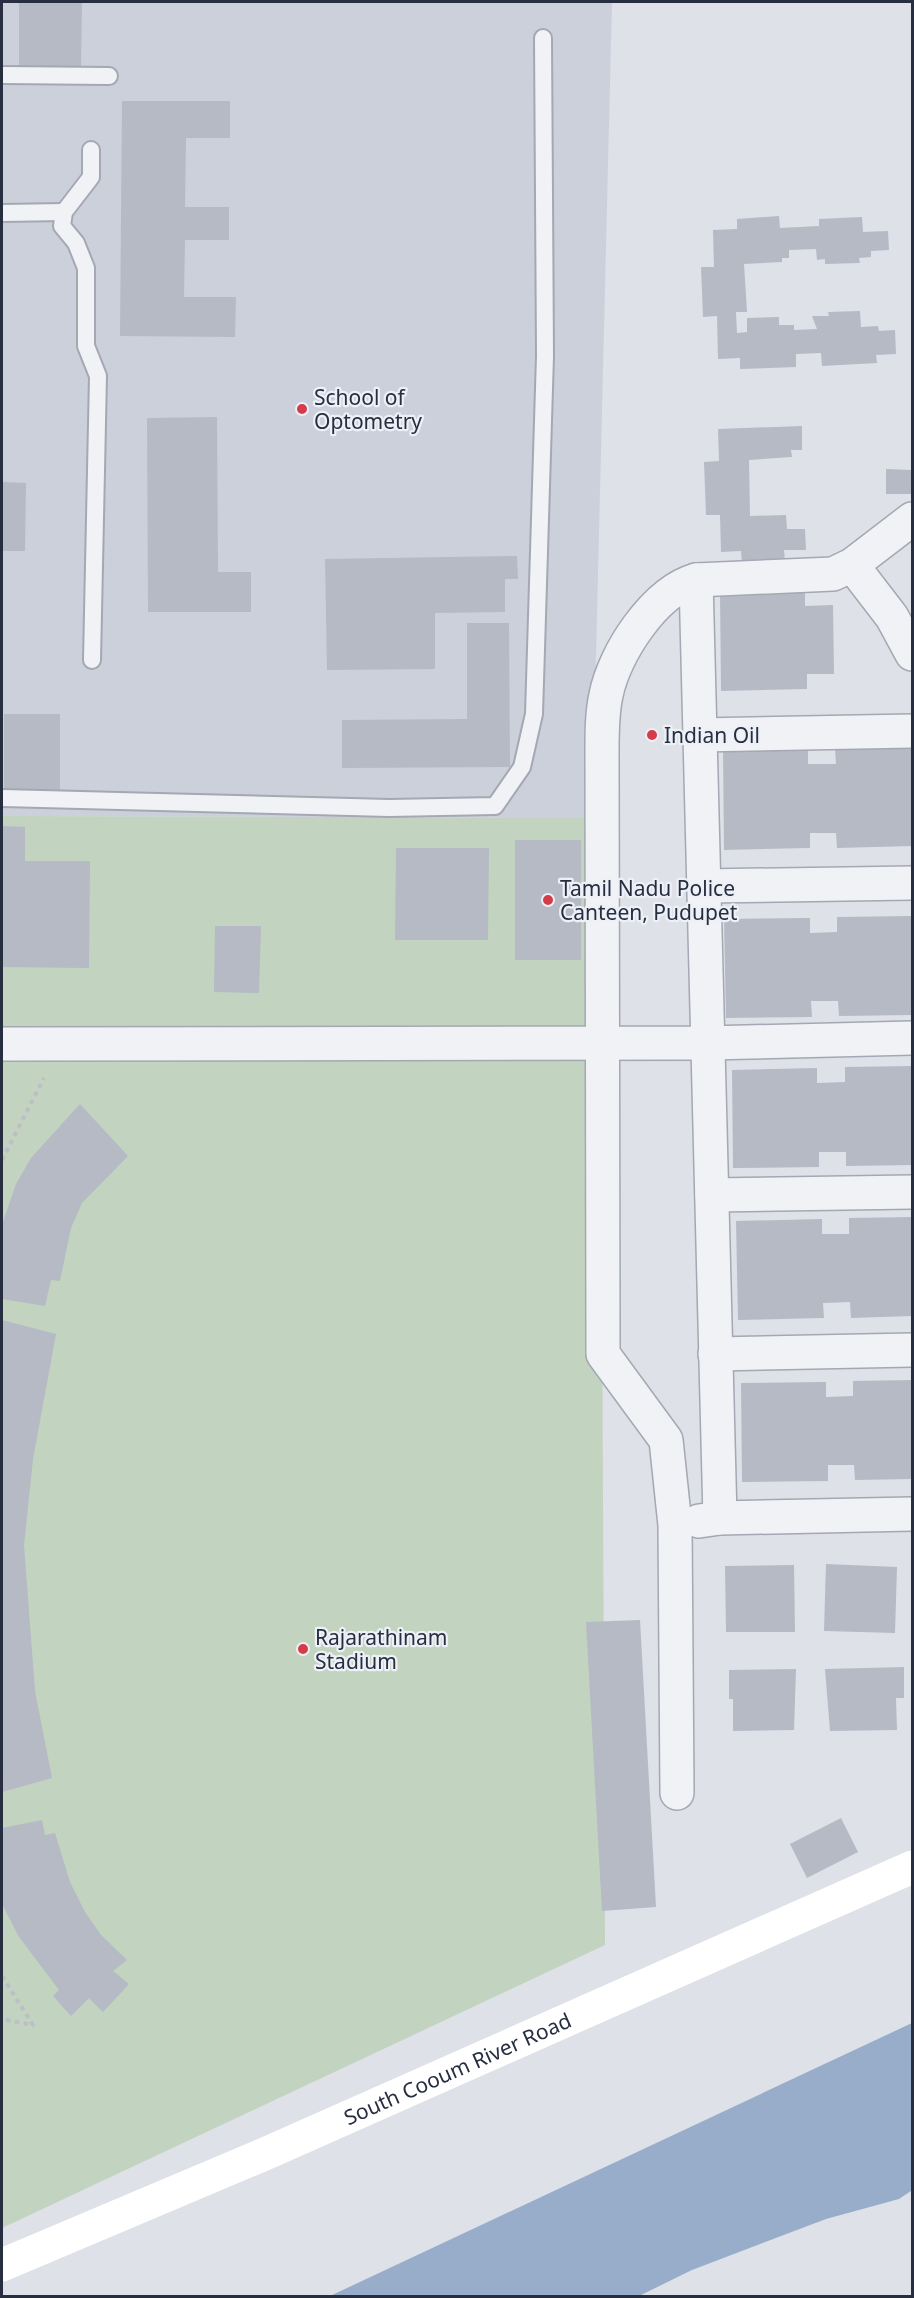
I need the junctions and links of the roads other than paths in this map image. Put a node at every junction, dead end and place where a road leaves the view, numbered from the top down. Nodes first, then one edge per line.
1 (543, 38) dead end
2 (2, 75) edge
3 (109, 76) dead end
4 (91, 150) dead end
5 (64, 212) junction
6 (2, 213) edge
7 (912, 519) edge
8 (852, 565) junction
9 (696, 580) junction
10 (912, 654) edge
11 (92, 660) dead end
12 (912, 731) edge
13 (700, 735) junction
14 (2, 798) edge
15 (912, 883) edge
16 (703, 886) junction
17 (912, 1038) edge
18 (601, 1043) junction
19 (708, 1043) junction
20 (2, 1044) edge
21 (912, 1192) edge
22 (712, 1195) junction
23 (912, 1350) edge
24 (716, 1354) junction
25 (912, 1514) edge
26 (720, 1518) junction
27 (675, 1525) junction
28 (677, 1793) dead end
29 (912, 1867) edge
30 (2, 2265) edge

1 - 14 lane
2 - 3 lane
4 - 5 lane
5 - 6 lane
5 - 11 lane
7 - 8 street
8 - 9 street
8 - 10 street
9 - 13 street
9 - 18 street
12 - 13 street
13 - 16 street
15 - 16 street
16 - 19 street
17 - 19 street
18 - 19 street
18 - 20 street
18 - 27 street
19 - 22 street
21 - 22 street
22 - 24 street
23 - 24 street
24 - 26 street
25 - 26 street
26 - 27 street
27 - 28 street
29 - 30 street, South Cooum River Road

